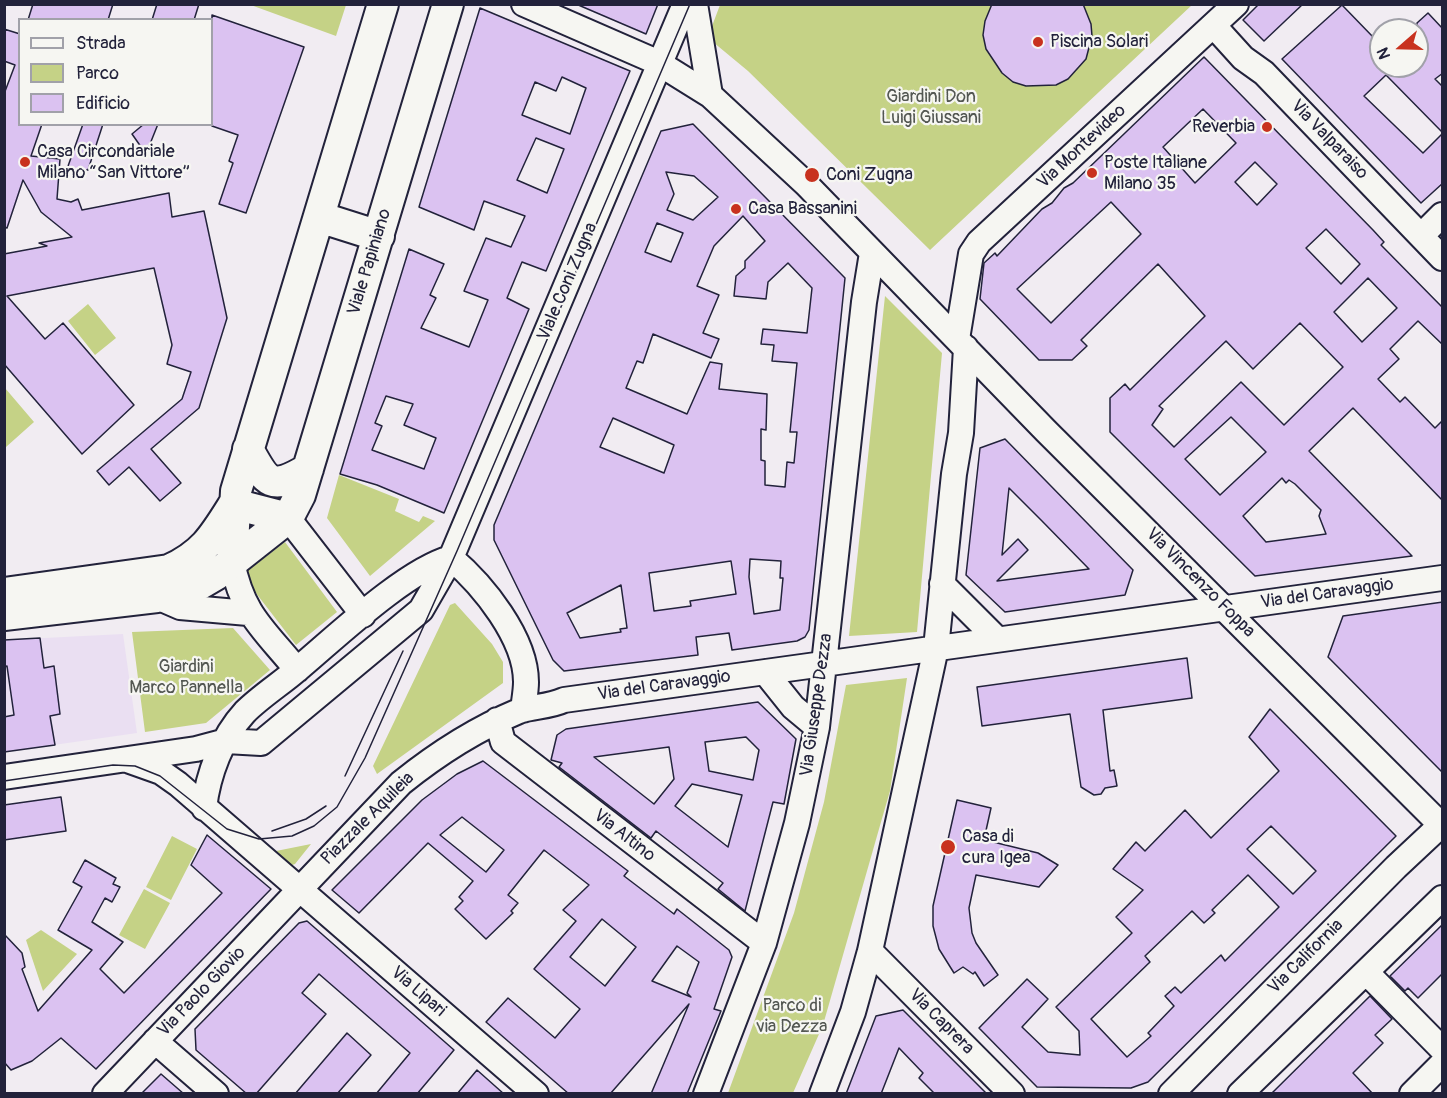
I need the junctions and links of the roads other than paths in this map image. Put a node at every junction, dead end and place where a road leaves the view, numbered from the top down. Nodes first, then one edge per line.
1 (383, 4) edge
2 (448, 4) edge
3 (524, 4) edge
4 (686, 4) edge
5 (695, 4) edge
6 (1236, 4) edge
7 (1214, 26) junction
8 (659, 63) junction
9 (710, 95) junction
10 (1443, 215) edge
11 (319, 217) junction
12 (379, 236) junction
13 (1421, 236) junction
14 (872, 253) junction
15 (1443, 258) edge
16 (962, 344) junction
17 (248, 449) junction
18 (308, 470) junction
19 (234, 504) junction
20 (288, 518) junction
21 (451, 558) junction
22 (232, 562) junction
23 (1443, 578) edge
24 (942, 584) junction
25 (4, 593) edge
26 (157, 597) junction
27 (1226, 609) junction
28 (248, 613) junction
29 (4, 615) edge
30 (363, 615) junction
31 (997, 639) junction
32 (936, 648) junction
33 (824, 664) junction
34 (297, 670) junction
35 (765, 672) junction
36 (526, 681) junction
37 (564, 700) junction
38 (523, 710) junction
39 (497, 720) junction
40 (817, 727) junction
41 (226, 741) junction
42 (135, 759) junction
43 (4, 777) edge
44 (204, 808) junction
45 (1442, 825) edge
46 (300, 890) junction
47 (1443, 898) edge
48 (764, 943) junction
49 (870, 951) junction
50 (1366, 972) junction
51 (155, 1041) junction
52 (1443, 1049) edge
53 (1443, 1064) edge
54 (105, 1094) edge
55 (216, 1094) edge
56 (536, 1094) edge
57 (706, 1094) edge
58 (822, 1094) edge
59 (1012, 1094) edge
60 (1171, 1094) edge
61 (1240, 1094) edge
62 (1412, 1094) edge

1 - 11 main road
2 - 12 main road, Viale Papiniano
3 - 8 street, Via Vincenzo Foppa
4 - 8 street, Viale Coni Zugna
5 - 9 street
6 - 7 street, Via Montevideo
7 - 13 street, Via Valparaiso
7 - 16 street, Via Montevideo
8 - 9 street, Via Vincenzo Foppa
8 - 21 street, Viale Coni Zugna
9 - 14 street, Via Vincenzo Foppa
10 - 13 street
11 - 12 main road
11 - 17 main road
12 - 18 main road, Viale Papiniano
13 - 15 street, Via Valparaiso
14 - 16 street, Via Vincenzo Foppa
14 - 33 street, Via Giuseppe Dezza
16 - 24 street
16 - 27 street, Via Vincenzo Foppa
17 - 18 main road
17 - 19 main road
18 - 20 main road, Viale Papiniano
19 - 20 main road
19 - 22 main road
19 - 25 main road
20 - 22 main road
20 - 30 street
21 - 30 street
21 - 36 street
21 - 41 street
22 - 26 main road
22 - 28 street
23 - 27 street, Via del Caravaggio
24 - 31 street
24 - 32 street
26 - 28 street
26 - 29 main road
27 - 31 street, Via del Caravaggio
27 - 45 street, Via Vincenzo Foppa
28 - 34 street
30 - 34 street
31 - 32 street, Via del Caravaggio
32 - 33 street, Via del Caravaggio
32 - 49 street
33 - 35 street, Via del Caravaggio
33 - 40 street, Via Giuseppe Dezza
34 - 41 street
35 - 37 street, Via del Caravaggio
35 - 40 street
36 - 37 street
36 - 38 street
37 - 38 street, Via del Caravaggio
38 - 39 street, Piazzale Aquileia
39 - 46 street, Piazzale Aquileia
39 - 48 street, Via Altino
40 - 48 street, Via Giuseppe Dezza
41 - 42 street
41 - 44 street
42 - 43 street
42 - 44 street
44 - 46 street
45 - 60 street, Via California
46 - 51 street, Via Paolo Giovio
46 - 56 street, Via Lipari
47 - 50 street
48 - 57 street, Via Giuseppe Dezza
49 - 58 street
49 - 59 street, Via Caprera
50 - 52 street
50 - 61 street
51 - 54 street, Via Paolo Giovio
51 - 55 street
53 - 62 street

